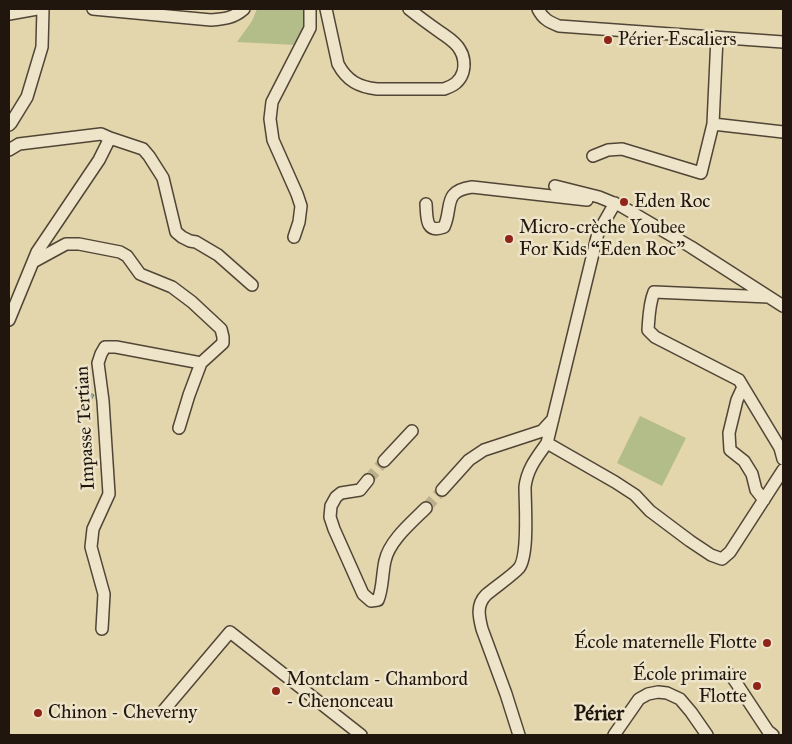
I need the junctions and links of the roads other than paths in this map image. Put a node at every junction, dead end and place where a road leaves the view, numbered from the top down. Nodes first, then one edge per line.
1 (37, 9) edge
2 (43, 9) edge
3 (93, 9) edge
4 (244, 9) edge
5 (310, 9) edge
6 (326, 9) edge
7 (409, 9) edge
8 (538, 9) edge
9 (9, 14) edge
10 (717, 37) junction
11 (783, 42) edge
12 (713, 124) junction
13 (9, 125) edge
14 (783, 132) edge
15 (110, 138) junction
16 (9, 150) edge
17 (593, 156) dead end
18 (555, 186) dead end
19 (599, 197) junction
20 (615, 203) junction
21 (426, 204) dead end
22 (294, 238) dead end
23 (34, 262) junction
24 (252, 285) dead end
25 (769, 297) junction
26 (783, 306) edge
27 (9, 320) edge
28 (201, 363) junction
29 (744, 388) junction
30 (554, 418) junction
31 (178, 428) dead end
32 (412, 431) dead end
33 (547, 443) junction
34 (783, 459) edge
35 (384, 461) tunnel mouth
36 (783, 470) edge
37 (368, 480) tunnel mouth
38 (442, 490) tunnel mouth
39 (764, 500) junction
40 (426, 508) tunnel mouth
41 (102, 629) dead end
42 (730, 674) dead end
43 (164, 710) dead end
44 (361, 735) edge
45 (520, 735) edge
46 (614, 735) edge
47 (707, 735) edge
48 (772, 735) edge

1 - 9 street
2 - 13 street
3 - 4 street
5 - 22 street
6 - 7 street
8 - 10 street
10 - 11 street
10 - 12 street
12 - 14 street
12 - 17 street
15 - 16 street
15 - 23 street
15 - 24 street
18 - 19 street
19 - 20 street
19 - 21 street
20 - 25 street
20 - 30 street
23 - 27 street
23 - 28 street
25 - 26 street
25 - 29 street
28 - 31 street
28 - 41 street, Impasse Tertian
29 - 34 street
29 - 39 street
30 - 33 street
30 - 38 street
32 - 35 street
33 - 39 street
33 - 45 street
36 - 39 street
37 - 40 street
42 - 48 street
43 - 44 street
46 - 47 street

